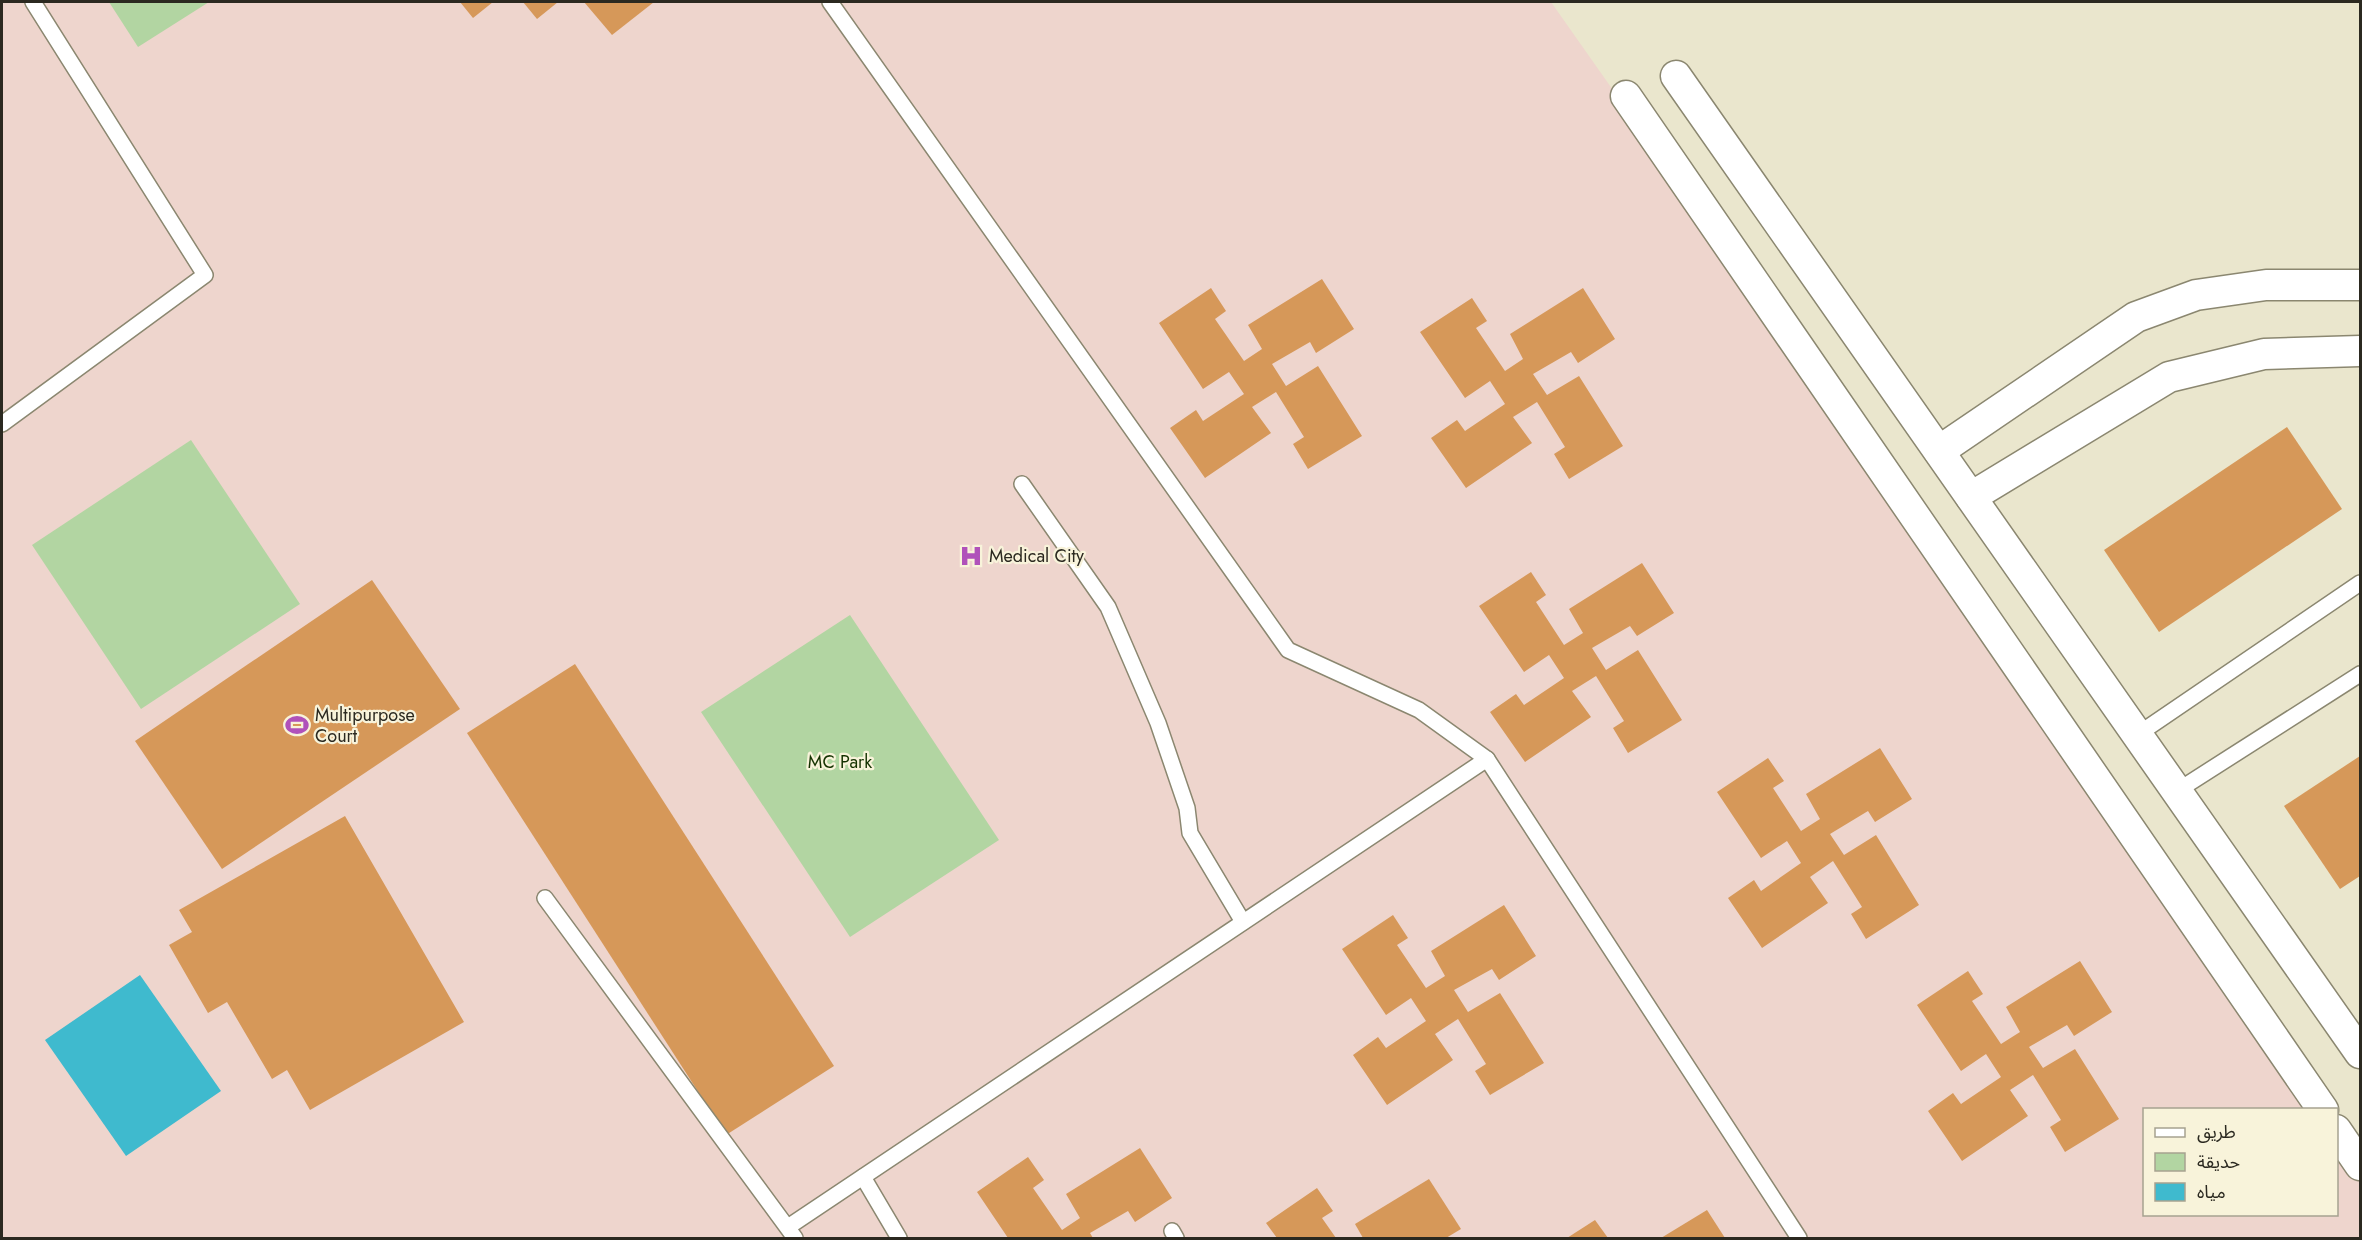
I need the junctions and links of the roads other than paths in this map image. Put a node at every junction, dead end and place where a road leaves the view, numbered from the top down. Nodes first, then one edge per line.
1 (33, 2) edge
2 (830, 2) edge
3 (1676, 76) dead end
4 (1626, 96) dead end
5 (2361, 285) edge
6 (2361, 351) edge
7 (3, 421) edge
8 (1939, 451) junction
9 (1022, 484) dead end
10 (1971, 497) junction
11 (2361, 583) edge
12 (2361, 674) edge
13 (2137, 735) junction
14 (1486, 759) junction
15 (2177, 791) junction
16 (545, 898) dead end
17 (1243, 922) junction
18 (2361, 1053) edge
19 (2322, 1108) edge
20 (2338, 1131) edge
21 (2361, 1165) edge
22 (863, 1177) junction
23 (791, 1233) edge
24 (898, 1239) edge
25 (1799, 1239) edge

1 - 7 lane
2 - 14 lane
3 - 8 street
4 - 19 street
5 - 8 street
6 - 10 street
8 - 10 street
9 - 17 lane
10 - 13 street
11 - 13 lane
12 - 15 lane
13 - 15 street
14 - 17 lane
14 - 25 lane
15 - 18 street
16 - 23 lane
17 - 22 lane
20 - 21 street
22 - 23 lane
22 - 24 lane

